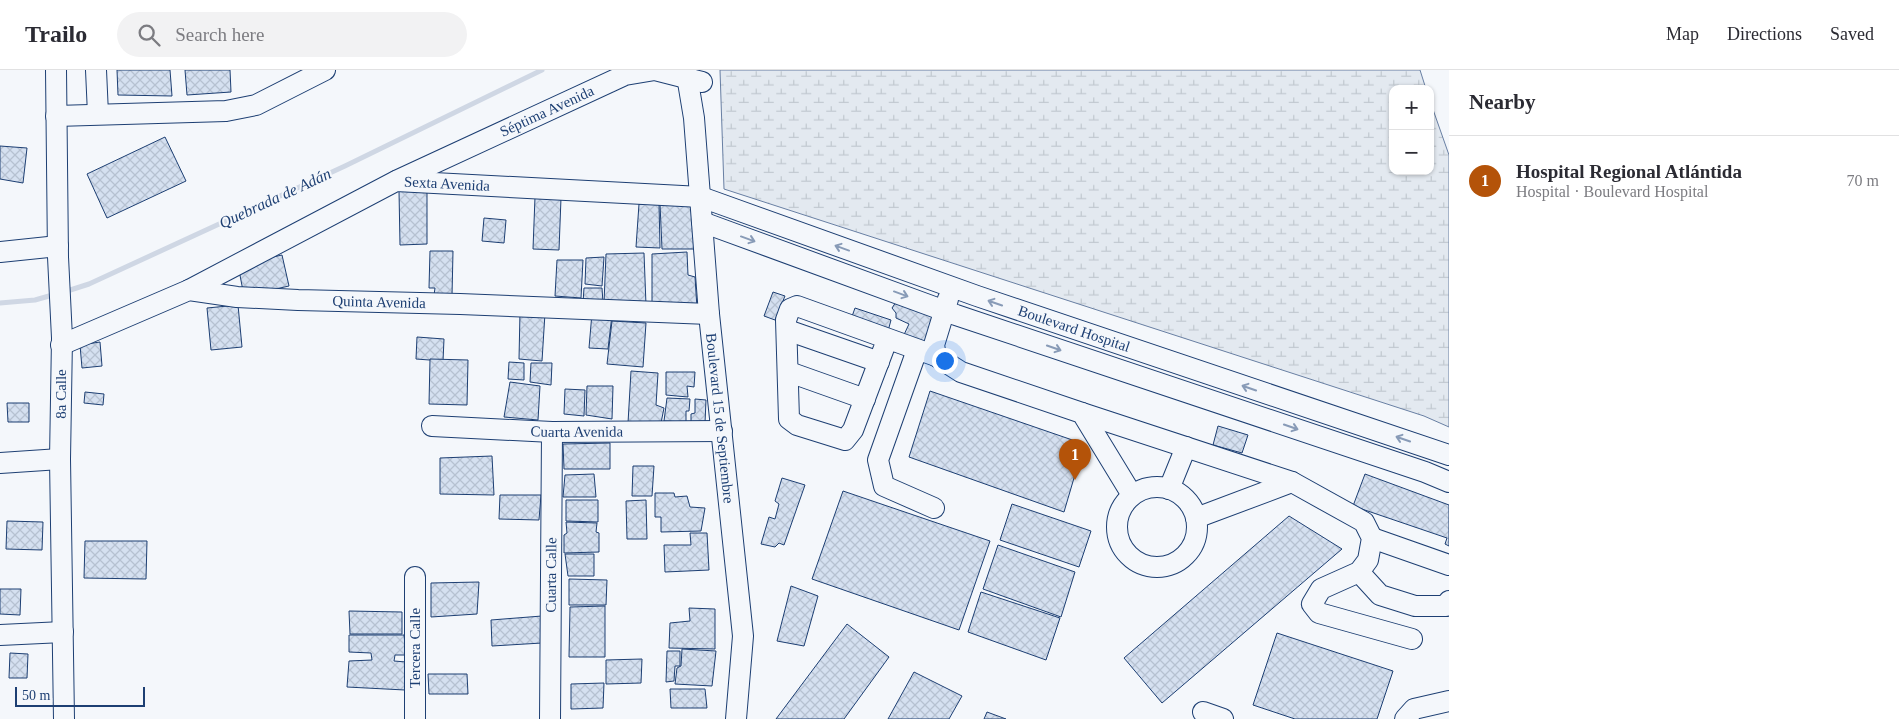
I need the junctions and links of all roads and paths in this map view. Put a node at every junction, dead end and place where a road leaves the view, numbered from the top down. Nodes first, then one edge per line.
1 (56, 70) edge
2 (96, 70) edge
3 (325, 70) edge
4 (694, 75) edge
5 (98, 114) junction
6 (56, 116) junction
7 (396, 181) junction
8 (701, 197) junction
9 (702, 222) junction
10 (58, 251) junction
11 (0, 252) edge
12 (952, 288) junction
13 (189, 290) junction
14 (944, 310) junction
15 (709, 314) junction
16 (787, 330) junction
17 (887, 340) junction
18 (62, 341) junction
19 (917, 350) junction
20 (936, 356) junction
21 (879, 362) junction
22 (789, 372) junction
23 (865, 399) junction
24 (1082, 413) junction
25 (432, 426) dead end
26 (722, 430) junction
27 (552, 432) junction
28 (1186, 447) junction
29 (1449, 455) edge
30 (60, 459) junction
31 (0, 463) edge
32 (1292, 482) junction
33 (1449, 482) edge
34 (1169, 489) junction
35 (1132, 495) junction
36 (934, 508) dead end
37 (1196, 518) junction
38 (1372, 538) junction
39 (1449, 565) edge
40 (1359, 572) junction
41 (415, 578) dead end
42 (1449, 601) edge
43 (63, 632) junction
44 (0, 635) edge
45 (1412, 639) dead end
46 (1449, 701) edge
47 (1203, 712) dead end
48 (64, 719) edge
49 (415, 719) edge
50 (550, 719) edge
51 (736, 719) edge
52 (1223, 719) edge
53 (1404, 719) edge

1 - 6 street, 8a Calle
2 - 5 street
3 - 5 street
4 - 7 street, Séptima Avenida
4 - 8 street, Boulevard 15 de Septiembre
5 - 6 street
6 - 10 street, 8a Calle
7 - 8 street, Sexta Avenida
7 - 13 street, Sexta Avenida
8 - 9 street, Boulevard 15 de Septiembre
12 -> 8 street, Boulevard Hospital
9 -> 14 street, Boulevard Hospital
9 - 15 street, Boulevard 15 de Septiembre
10 - 11 street
10 - 18 street, 8a Calle
12 - 14 street
29 -> 12 street, Boulevard Hospital
13 - 15 street, Quinta Avenida
13 - 18 street
14 - 20 street
14 -> 33 street, Boulevard Hospital
15 - 26 street, Boulevard 15 de Septiembre
16 - 17 street
16 - 21 street
16 - 22 street
17 - 19 street
17 - 21 street
18 - 30 street, 8a Calle
19 - 20 street
19 - 36 street
20 - 24 street
21 - 23 street
22 - 23 street
22 - 23 street
24 - 28 street
24 - 35 street
25 - 27 street, Cuarta Avenida
26 - 27 street, Cuarta Avenida
26 - 51 street, Boulevard 15 de Septiembre
27 - 50 street, Cuarta Calle
28 - 32 street
28 - 34 street
30 - 31 street
30 - 43 street, 8a Calle
32 - 37 street
32 - 38 street
34 - 35 street
34 - 37 street
35 - 37 street
38 - 39 street
38 - 40 street
40 - 42 street
40 - 45 street
41 - 49 street, Tercera Calle
43 - 44 street
43 - 48 street, 8a Calle
46 - 53 street
47 - 52 street

